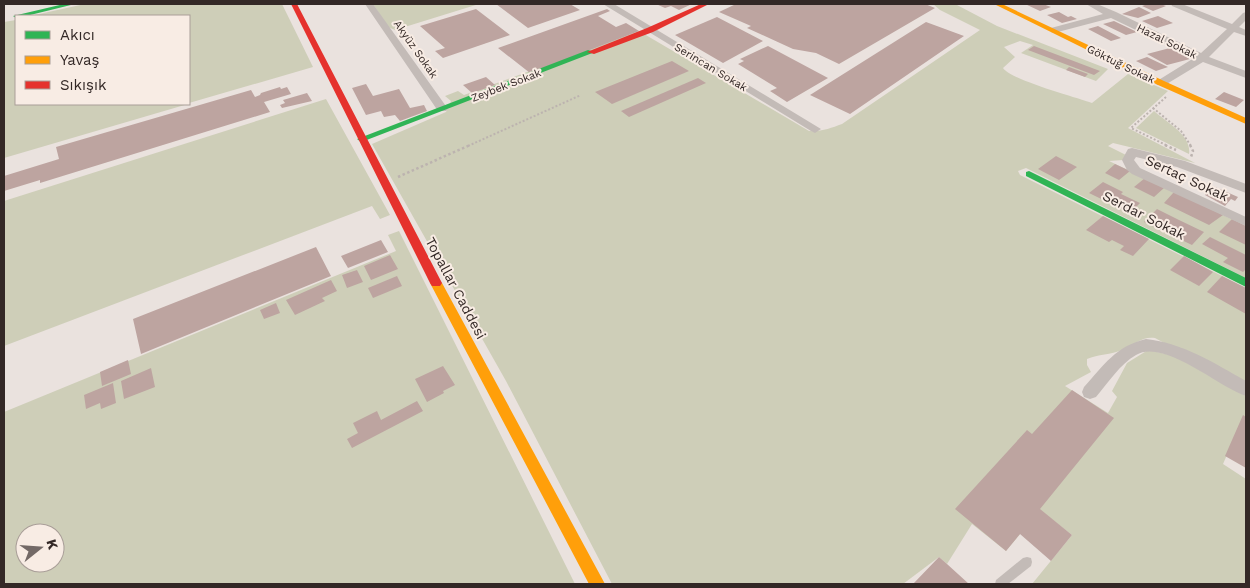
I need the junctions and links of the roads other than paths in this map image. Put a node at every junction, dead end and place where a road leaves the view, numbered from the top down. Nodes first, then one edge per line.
1 (72, 4) edge
2 (294, 4) edge
3 (369, 4) edge
4 (608, 4) edge
5 (706, 4) edge
6 (997, 4) edge
7 (1090, 4) edge
8 (1175, 4) edge
9 (1113, 14) junction
10 (21, 15) edge
11 (1246, 15) edge
12 (1234, 28) junction
13 (650, 30) junction
14 (1054, 30) junction
15 (1246, 33) edge
16 (1202, 58) junction
17 (1246, 75) edge
18 (1160, 83) junction
19 (442, 109) junction
20 (1246, 121) edge
21 (815, 129) dead end
22 (362, 139) junction
23 (1029, 174) dead end
24 (1246, 190) edge
25 (1246, 222) edge
26 (1246, 283) edge
27 (1246, 390) edge
28 (1090, 392) dead end
29 (1027, 562) dead end
30 (597, 584) edge
31 (1000, 584) edge

1 - 10 street
2 - 22 street, Topallar Caddesi
3 - 19 street, Akyüz Sokak
4 - 13 street, Serincan Sokak
5 - 13 street, Zeybek Sokak
6 - 14 street, Göktuğ Sokak
7 - 9 street, Hazal Sokak
8 - 12 street
9 - 14 street
9 - 16 street, Hazal Sokak
11 - 12 street
12 - 15 street
12 - 16 street
13 - 19 street, Zeybek Sokak
13 - 21 street, Serincan Sokak
14 - 18 street, Göktuğ Sokak
16 - 17 street, Hazal Sokak
16 - 18 street
18 - 20 street, Göktuğ Sokak
19 - 22 street, Zeybek Sokak
22 - 30 street, Topallar Caddesi
23 - 26 street, Serdar Sokak
24 - 25 street, Sertaç Sokak
27 - 28 street
29 - 31 lane

